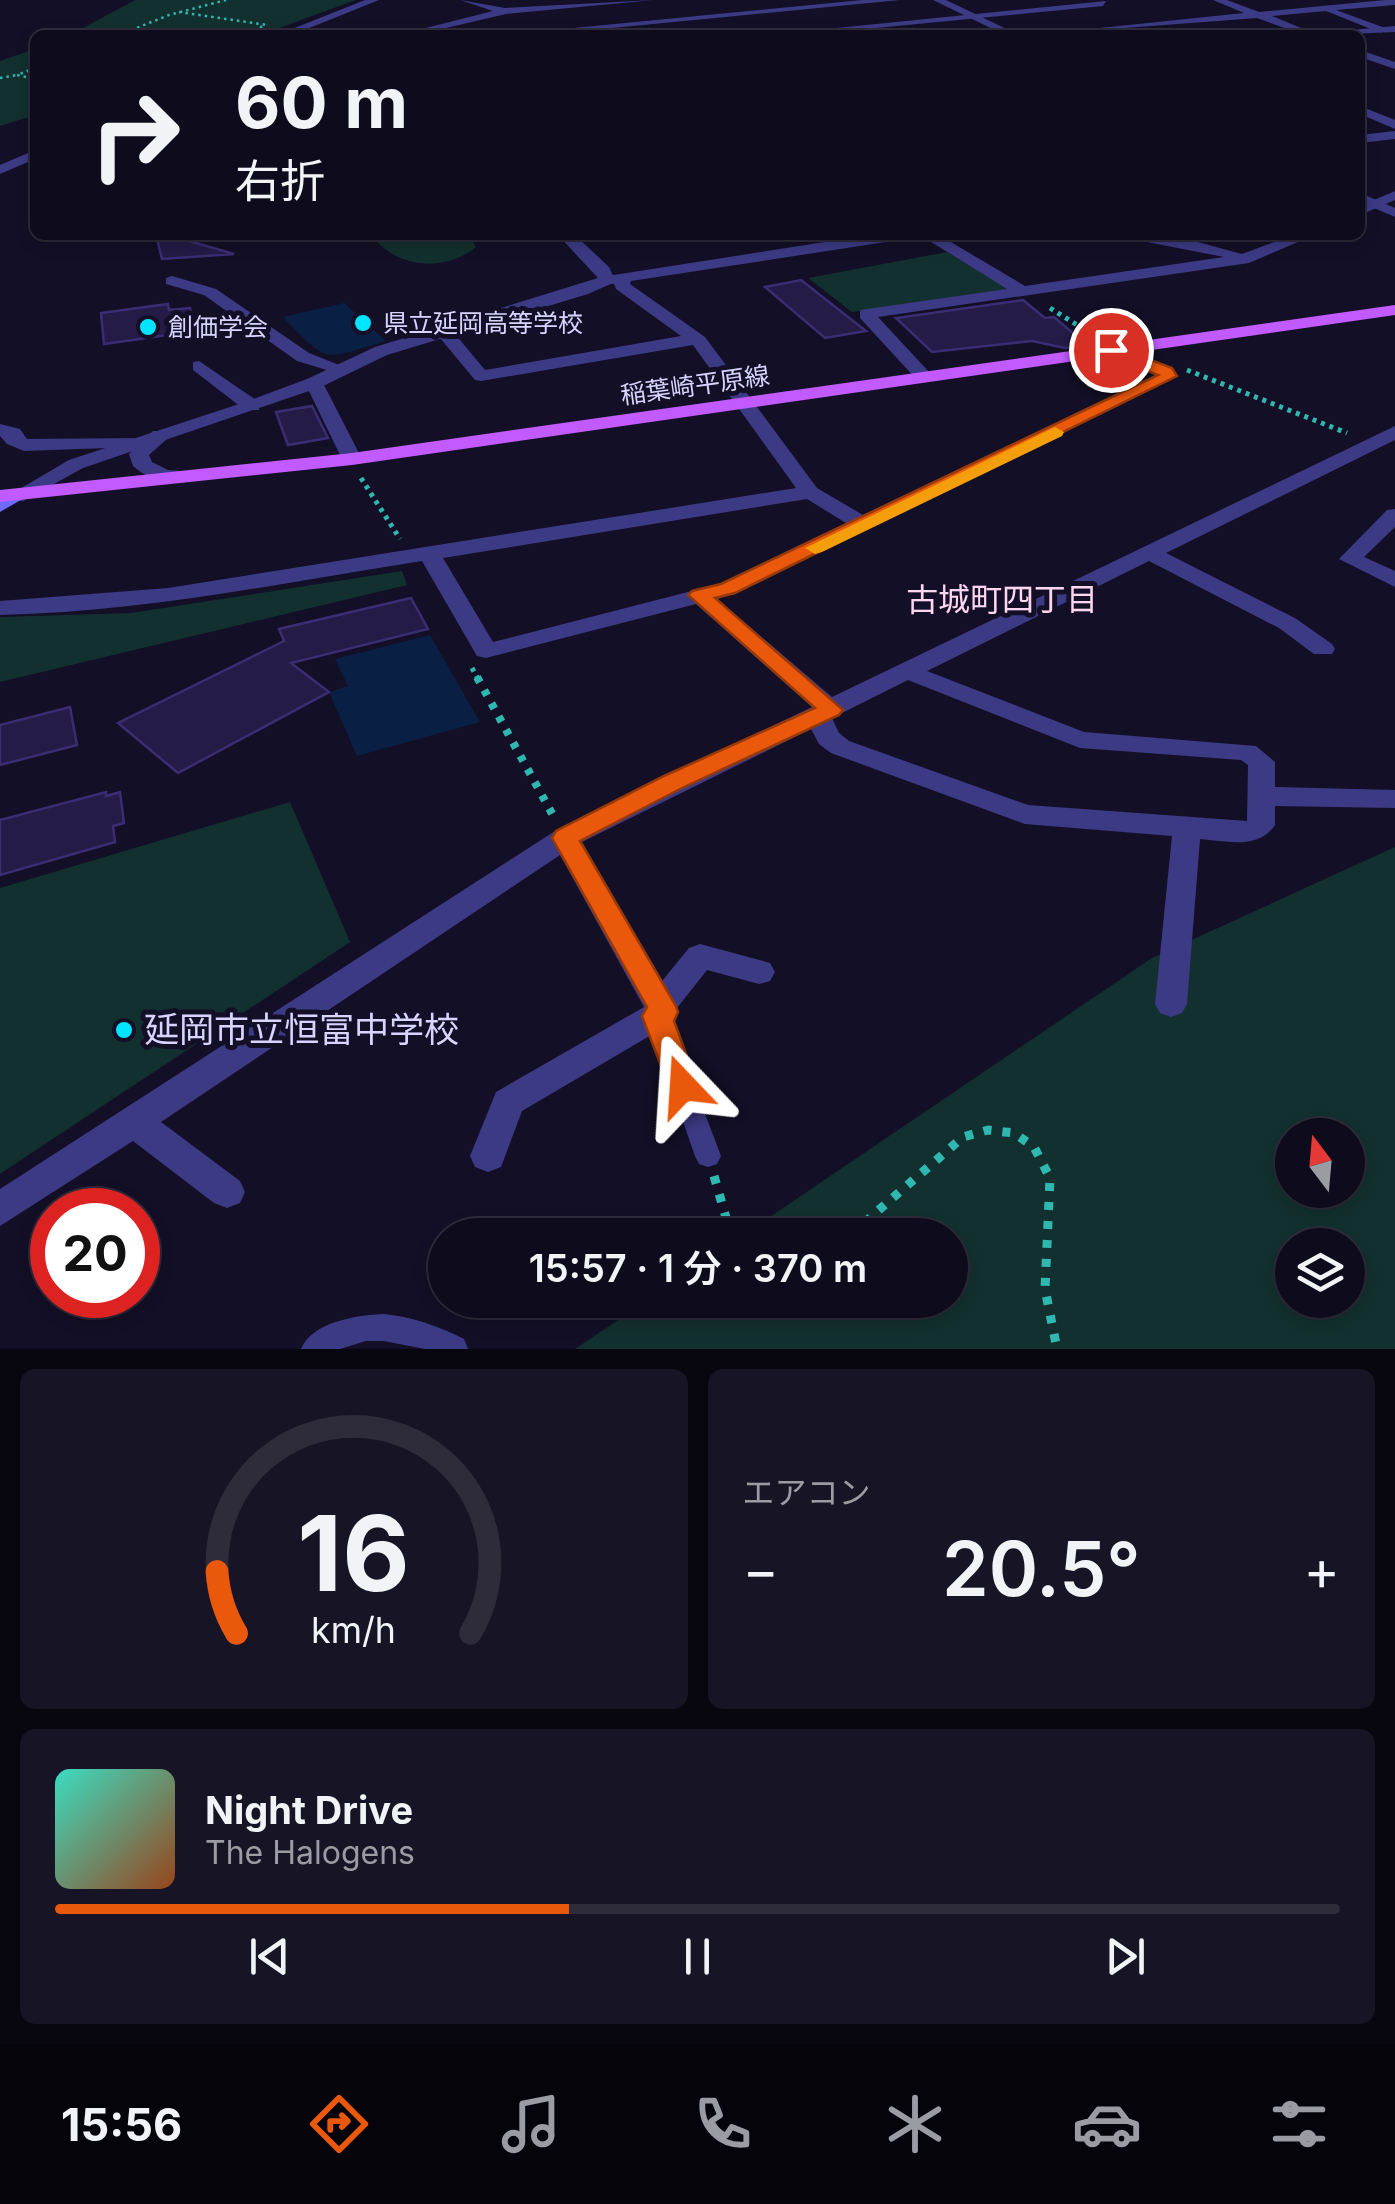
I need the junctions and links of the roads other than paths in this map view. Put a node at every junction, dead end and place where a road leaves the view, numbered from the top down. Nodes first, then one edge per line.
1 (374, 0) edge
2 (468, 0) edge
3 (525, 0) edge
4 (648, 0) edge
5 (806, 0) edge
6 (896, 0) edge
7 (938, 0) edge
8 (1218, 0) edge
9 (1298, 0) edge
10 (606, 2) edge
11 (1098, 2) edge
12 (1395, 2) edge
13 (819, 7) junction
14 (1322, 8) junction
15 (506, 12) junction
16 (1256, 14) junction
17 (972, 16) junction
18 (640, 23) junction
19 (1153, 24) junction
20 (858, 27) junction
21 (297, 29) joint
22 (1395, 29) edge
23 (300, 30) edge
24 (443, 30) edge
25 (524, 30) edge
26 (569, 30) edge
27 (650, 30) edge
28 (826, 30) edge
29 (864, 30) edge
30 (1003, 30) edge
31 (1089, 30) edge
32 (1168, 30) edge
33 (1299, 30) edge
34 (1381, 30) junction
35 (1365, 32) edge
36 (1365, 55) edge
37 (1395, 66) edge
38 (1365, 112) edge
39 (1395, 125) edge
40 (1395, 135) edge
41 (1365, 139) edge
42 (30, 156) edge
43 (0, 170) edge
44 (1395, 195) edge
45 (1365, 199) edge
46 (1376, 204) junction
47 (1365, 209) edge
48 (1395, 213) edge
49 (571, 240) edge
50 (867, 240) edge
51 (936, 240) edge
52 (1183, 240) edge
53 (1294, 240) edge
54 (1249, 258) junction
55 (615, 279) junction
56 (172, 280) dead end
57 (1024, 292) junction
58 (1395, 310) edge
59 (444, 332) junction
60 (696, 339) junction
61 (1114, 350) junction
62 (199, 366) dead end
63 (340, 368) junction
64 (924, 377) junction
65 (314, 383) junction
66 (745, 403) junction
67 (252, 406) junction
68 (1395, 432) edge
69 (5, 437) edge
70 (149, 438) junction
71 (352, 459) junction
72 (206, 476) junction
73 (810, 492) junction
74 (5, 500) edge
75 (1395, 515) edge
76 (864, 524) junction
77 (1150, 553) junction
78 (421, 557) junction
79 (1395, 580) edge
80 (699, 595) junction
81 (0, 608) edge
82 (1323, 648) dead end
83 (910, 670) junction
84 (824, 713) junction
85 (1262, 796) junction
86 (1395, 799) edge
87 (1187, 828) junction
88 (565, 838) junction
89 (759, 972) dead end
90 (1171, 1004) dead end
91 (659, 1011) junction
92 (132, 1120) junction
93 (488, 1156) dead end
94 (708, 1156) road end
95 (227, 1192) dead end
96 (0, 1208) edge
97 (315, 1349) edge
98 (454, 1349) edge

1 - 21 street
2 - 15 street
3 - 15 street
4 - 10 street
5 - 13 street
6 - 13 street
7 - 17 street
8 - 16 street
9 - 14 street
10 - 15 street
10 - 18 street
11 - 17 street
11 - 19 street
12 - 14 street
13 - 18 street
13 - 20 street
14 - 16 street
14 - 34 street
15 - 24 street
15 - 25 street
16 - 19 street
16 - 33 street
17 - 20 street
17 - 30 street
18 - 26 street
18 - 27 street
19 - 31 street
19 - 32 street
20 - 28 street
20 - 29 street
21 - 23 street
22 - 34 street
34 - 35 street
36 - 37 street
38 - 39 street
40 - 41 street
42 - 43 street
44 - 46 street
45 - 46 street
46 - 47 street
46 - 48 street
49 - 55 street
50 - 55 street
51 - 57 street
52 - 54 street
53 - 54 street
54 - 57 street
55 - 59 street
55 - 60 street
56 - 63 street
57 - 64 street
58 - 61 main road, 稲葉崎平原線
59 - 60 street
59 - 63 street
60 - 66 street
61 - 64 main road, 稲葉崎平原線
61 - 76 street
62 - 67 street
63 - 65 street
64 - 66 main road, 稲葉崎平原線
65 - 67 street
65 - 71 street
66 - 71 main road, 稲葉崎平原線
66 - 73 street
67 - 70 street
68 - 77 street
69 - 70 street
70 - 72 street
70 - 74 street
71 - 72 main road, 稲葉崎平原線
72 - 74 main road, 稲葉崎平原線
73 - 76 street
73 - 78 street
75 - 79 street
76 - 80 street
77 - 82 street
77 - 83 street
78 - 80 street
78 - 81 street
80 - 84 street
83 - 84 street
83 - 85 street
84 - 87 street
84 - 88 street
85 - 86 street
85 - 87 street
87 - 90 street
88 - 91 street
88 - 92 street
89 - 91 street
91 - 93 street
91 - 94 lane
92 - 95 street
92 - 96 street
97 - 98 lane

